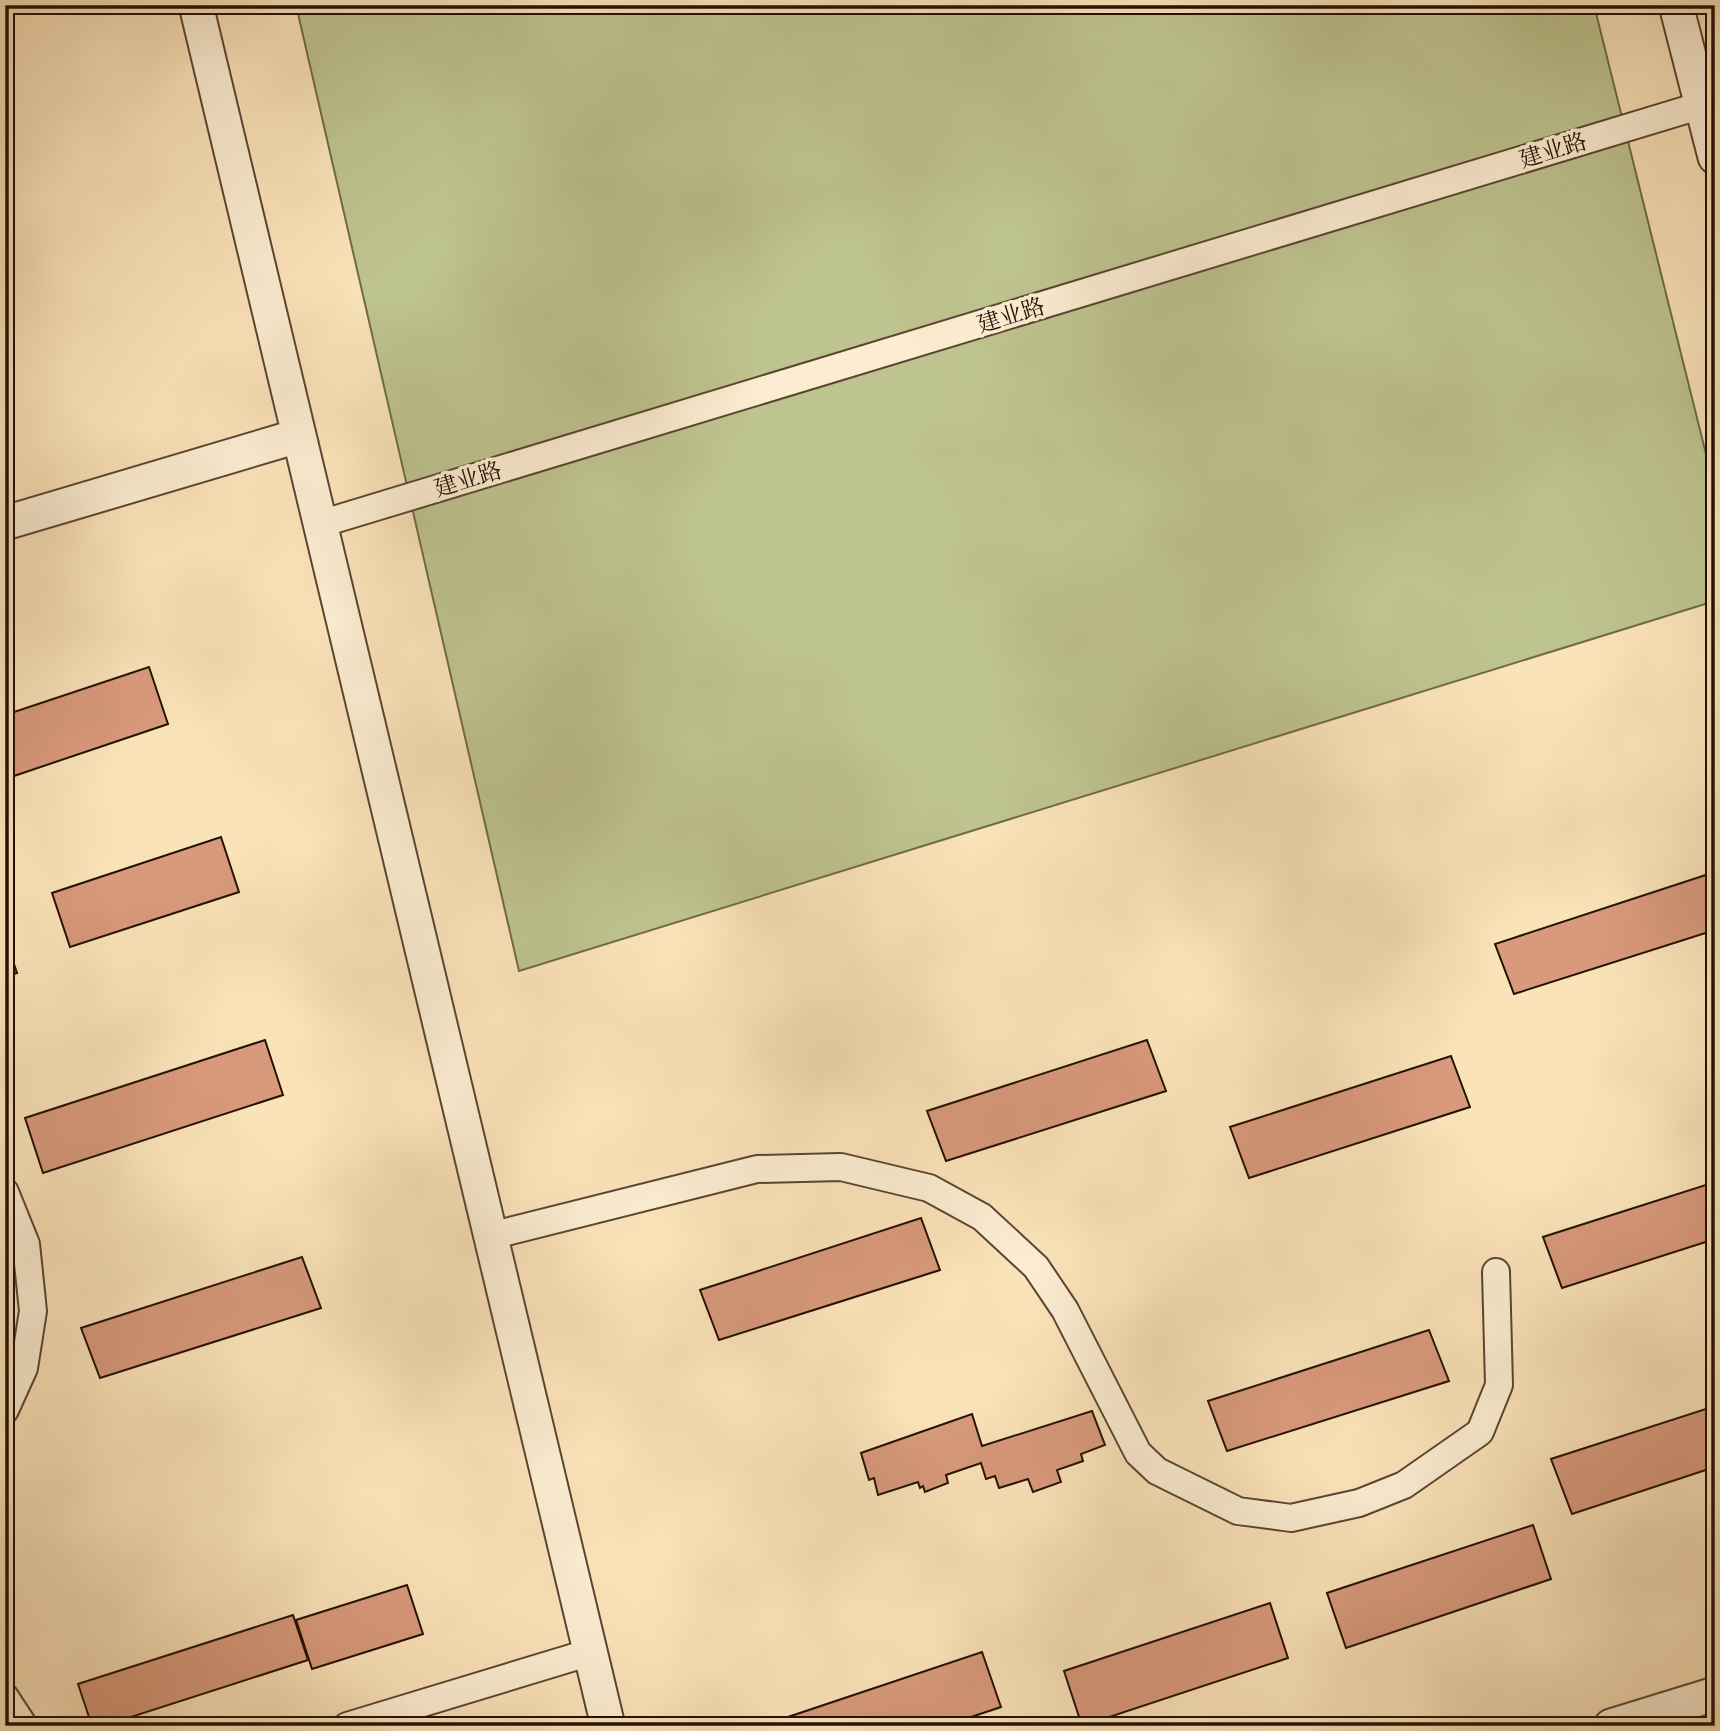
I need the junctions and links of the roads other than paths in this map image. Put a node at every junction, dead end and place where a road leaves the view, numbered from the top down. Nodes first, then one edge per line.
1 (196, 5) edge
2 (1676, 5) edge
3 (1702, 105) junction
4 (1715, 157) edge
5 (299, 436) junction
6 (5, 523) edge
7 (320, 524) junction
8 (5, 1192) edge
9 (491, 1236) junction
10 (1496, 1272) dead end
11 (5, 1410) edge
12 (591, 1652) junction
13 (1715, 1694) edge
14 (5, 1697) edge
15 (24, 1726) edge
16 (347, 1726) edge
17 (608, 1726) edge
18 (1611, 1726) edge

1 - 5 street
2 - 3 street
3 - 4 street
3 - 7 street, 建业路
5 - 6 street
5 - 7 street
7 - 9 street
8 - 11 street
9 - 10 street
9 - 12 street
12 - 16 street
12 - 17 street
13 - 18 street
14 - 15 street

